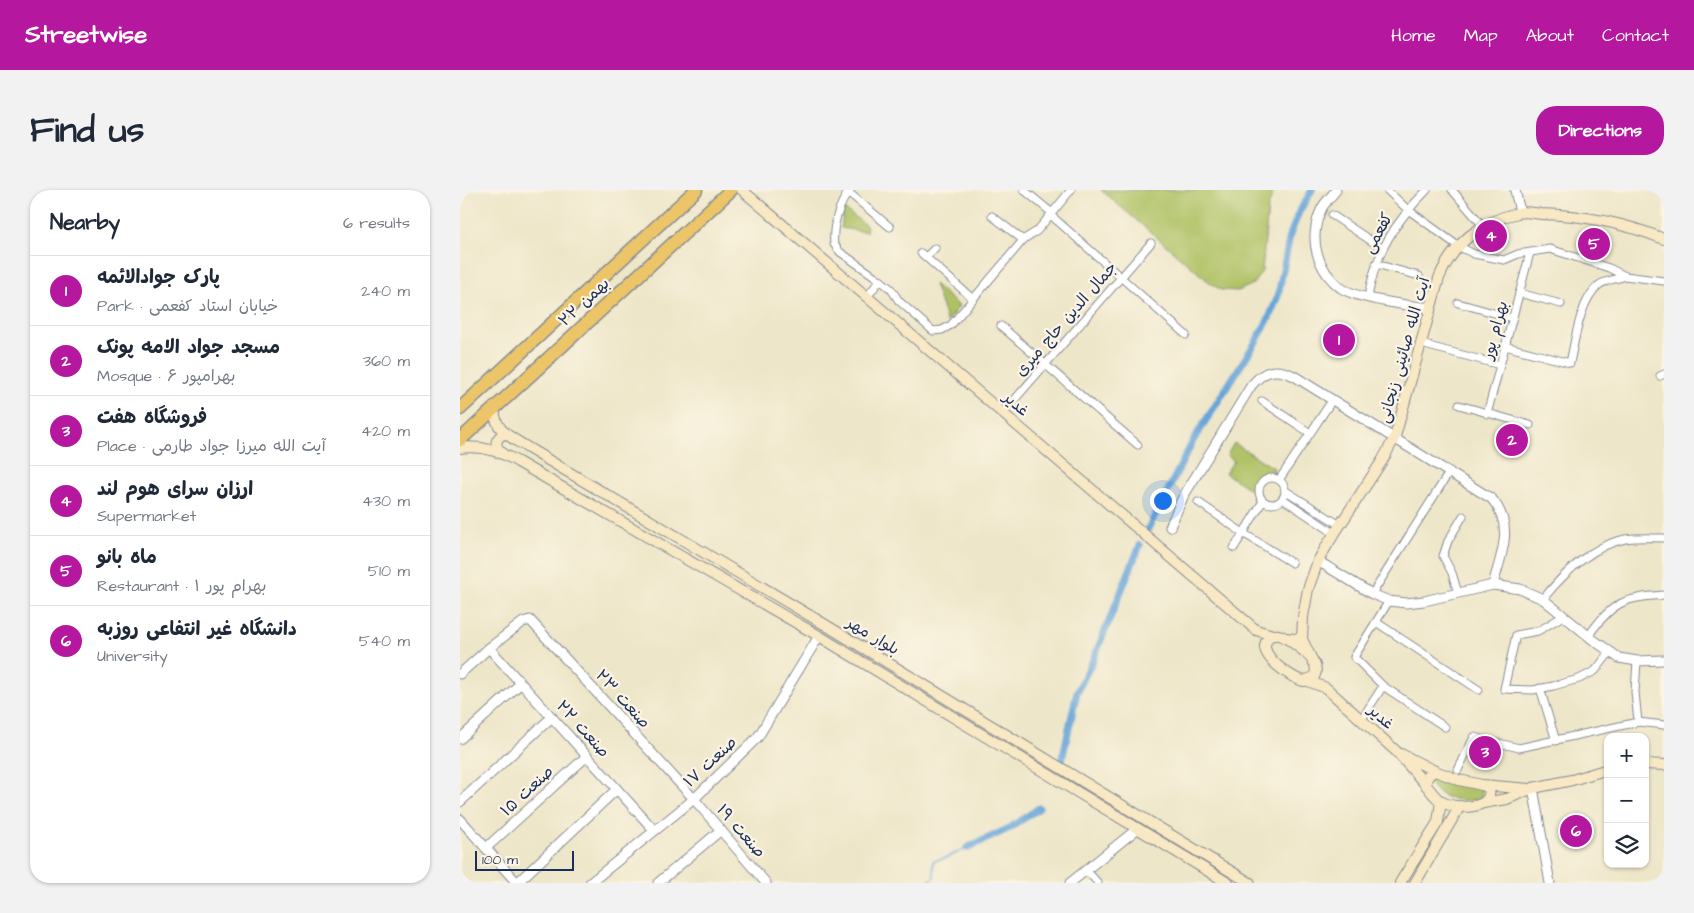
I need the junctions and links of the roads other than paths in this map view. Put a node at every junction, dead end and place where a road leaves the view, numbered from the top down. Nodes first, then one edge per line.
1 (696, 190) edge
2 (730, 190) edge
3 (742, 190) edge
4 (1024, 190) edge
5 (1071, 190) edge
6 (1336, 190) edge
7 (1388, 190) edge
8 (1427, 190) edge
9 (1452, 190) edge
10 (1515, 190) edge
11 (849, 191) edge
12 (686, 195) edge
13 (1407, 210) junction
14 (1520, 212) junction
15 (1332, 215) dead end
16 (992, 216) dead end
17 (1053, 216) junction
18 (1483, 226) junction
19 (890, 227) dead end
20 (1664, 239) edge
21 (1023, 240) junction
22 (1150, 243) dead end
23 (1458, 246) junction
24 (935, 248) dead end
25 (1382, 248) junction
26 (1530, 253) junction
27 (1376, 264) junction
28 (1419, 276) dead end
29 (1625, 276) junction
30 (1120, 277) junction
31 (880, 280) junction
32 (1664, 282) edge
33 (1519, 293) junction
34 (867, 296) junction
35 (1368, 297) junction
36 (973, 299) junction
37 (1458, 303) dead end
38 (1561, 304) dead end
39 (1431, 308) junction
40 (1512, 318) junction
41 (1001, 326) dead end
42 (1186, 335) dead end
43 (1421, 344) junction
44 (1505, 346) junction
45 (1045, 365) junction
46 (1500, 365) junction
47 (1262, 401) dead end
48 (1329, 405) dead end
49 (1459, 405) dead end
50 (494, 407) junction
51 (460, 409) edge
52 (1003, 413) junction
53 (1487, 414) junction
54 (1530, 425) dead end
55 (505, 433) junction
56 (1310, 433) junction
57 (1395, 437) junction
58 (460, 440) edge
59 (1138, 446) dead end
60 (460, 448) edge
61 (501, 452) junction
62 (1450, 471) junction
63 (1279, 480) junction
64 (1286, 491) junction
65 (1263, 500) junction
66 (1283, 500) junction
67 (1198, 502) dead end
68 (1462, 516) dead end
69 (1170, 527) dead end
70 (1337, 529) junction
71 (1243, 533) junction
72 (1664, 538) edge
73 (1234, 548) dead end
74 (1318, 561) junction
75 (1292, 563) dead end
76 (1493, 585) junction
77 (1458, 592) junction
78 (1372, 594) junction
79 (1664, 595) edge
80 (1543, 599) junction
81 (1389, 601) junction
82 (1560, 618) dead end
83 (1376, 622) junction
84 (1256, 630) junction
85 (1273, 635) junction
86 (1588, 635) junction
87 (819, 636) junction
88 (1286, 638) junction
89 (1302, 639) junction
90 (1265, 644) junction
91 (489, 648) junction
92 (1610, 652) junction
93 (1312, 660) junction
94 (1664, 660) edge
95 (1637, 661) junction
96 (1316, 672) junction
97 (460, 674) edge
98 (1308, 681) junction
99 (521, 683) junction
100 (1383, 686) junction
101 (1326, 688) junction
102 (1540, 688) junction
103 (1479, 690) dead end
104 (552, 717) junction
105 (1362, 720) junction
106 (1638, 722) junction
107 (1445, 726) dead end
108 (1664, 726) edge
109 (460, 739) edge
110 (1556, 741) junction
111 (1396, 751) junction
112 (587, 756) junction
113 (1042, 756) junction
114 (1649, 764) edge
115 (1664, 765) edge
116 (1035, 766) junction
117 (1458, 770) dead end
118 (1604, 770) edge
119 (1435, 771) junction
120 (1426, 785) junction
121 (1482, 785) junction
122 (617, 788) junction
123 (1532, 789) junction
124 (694, 799) junction
125 (460, 802) edge
126 (1441, 802) junction
127 (1483, 803) junction
128 (1460, 806) junction
129 (460, 819) edge
130 (1137, 829) junction
131 (654, 830) junction
132 (721, 830) junction
133 (486, 848) junction
134 (1087, 871) junction
135 (517, 883) edge
136 (590, 883) edge
137 (658, 883) edge
138 (766, 883) edge
139 (1070, 883) edge
140 (1098, 883) edge
141 (1228, 883) edge
142 (1250, 883) edge
143 (1400, 883) edge
144 (1416, 883) edge
145 (1550, 883) edge

1 - 12 highway, ۲۲ بهمن
2 - 50 highway, ۲۲ بهمن
3 - 34 main road, غدیر
4 - 17 street
5 - 17 street
6 - 35 street
7 - 13 street
8 - 13 street, کفعمی
9 - 18 street
10 - 14 street
11 - 19 street
11 - 31 street
12 - 51 highway, ۲۲ بهمن
13 - 23 street
13 - 25 street, کفعمی
14 - 18 main road, آیت الله صائینی زنجانی
14 - 20 main road, آیت الله صائینی زنجانی
15 - 25 street
16 - 21 street
17 - 21 street
17 - 30 street
18 - 23 main road, آیت الله صائینی زنجانی
21 - 36 street
22 - 30 street, جمال الدین حاج میری
23 - 26 street
23 - 39 main road, آیت الله صائینی زنجانی
24 - 36 street
25 - 27 street, کفعمی
26 - 29 street
26 - 33 street, بهرام پور
27 - 28 street
27 - 35 street, کفعمی
29 - 32 street
29 - 44 street
30 - 42 street
30 - 45 street, جمال الدین حاج میری
31 - 34 street
31 - 36 street
33 - 38 street
33 - 40 street, بهرام پور
34 - 52 main road, غدیر
35 - 39 street
37 - 40 street
39 - 43 main road, آیت الله صائینی زنجانی
40 - 44 street, بهرام پور
41 - 45 street
43 - 46 street
43 - 57 main road, آیت الله صائینی زنجانی
44 - 46 street, بهرام پور
45 - 52 street, جمال الدین حاج میری
45 - 59 street
46 - 53 street, بهرام پور
47 - 56 street
48 - 56 street
49 - 53 street
50 - 55 main road
50 - 58 highway, ۲۲ بهمن
52 - 84 main road, غدیر
53 - 54 street
55 - 61 main road
55 - 113 main road, بلوار مهر
56 - 63 street
57 - 62 street
57 - 69 street
57 - 70 main road, آیت الله صائینی زنجانی
60 - 61 main road, بلوار مهر
61 - 87 main road, بلوار مهر
62 - 76 street
62 - 78 street
63 - 64 street
63 - 65 street
64 - 66 street
64 - 70 street
65 - 66 street
65 - 71 street
66 - 70 street
67 - 71 street
68 - 77 street
70 - 74 main road, آیت الله صائینی زنجانی
71 - 73 street
71 - 75 street
72 - 80 street
74 - 78 street
74 - 89 main road, آیت الله صائینی زنجانی
76 - 77 street
76 - 80 street
77 - 81 street
78 - 81 street
79 - 86 street
80 - 86 street
81 - 83 street
82 - 102 street
83 - 100 street
83 - 103 street
84 - 85 main road, غدیر
84 - 90 main road, غدیر
85 - 88 main road, غدیر
85 - 90 main road
86 - 92 street
87 - 116 main road, بلوار مهر
87 - 124 street, صنعت ۱۷
88 - 89 main road, غدیر
88 - 93 main road
89 - 93 main road, آیت الله صائینی زنجانی
90 - 98 main road, غدیر
91 - 97 street
91 - 99 street, صنعت ۲۲
91 - 124 street, صنعت ۲۳
92 - 95 street
92 - 102 street
93 - 96 main road, آیت الله صائینی زنجانی
94 - 95 street
95 - 106 street
96 - 98 main road
96 - 101 main road, آیت الله صائینی زنجانی
98 - 101 main road, غدیر
99 - 104 street, صنعت ۲۲
99 - 109 street
100 - 105 street
100 - 107 street
101 - 105 main road, غدیر
102 - 110 street
104 - 112 street, صنعت ۲۲
104 - 125 street
105 - 111 main road, غدیر
106 - 108 street
106 - 110 street
110 - 117 street
111 - 119 main road
111 - 120 main road, غدیر
112 - 122 street, صنعت ۲۲
112 - 133 street, صنعت ۱۵
113 - 116 main road
113 - 142 main road, بلوار مهر
114 - 115 main road
116 - 130 main road, بلوار مهر
118 - 123 main road
119 - 120 main road
119 - 121 main road
120 - 126 main road, غدیر
121 - 123 main road
121 - 127 main road
122 - 131 street, صنعت ۲۲
122 - 135 street
123 - 127 main road
123 - 145 street
124 - 131 street, صنعت ۱۷
124 - 132 street, صنعت ۱۹
126 - 128 main road
126 - 143 main road
127 - 128 main road
128 - 144 main road
129 - 133 street
130 - 134 street
130 - 141 main road, بلوار مهر
131 - 136 street, صنعت ۱۷
132 - 137 street
132 - 138 street, صنعت ۱۹
133 - 135 street
134 - 139 street
134 - 140 street

